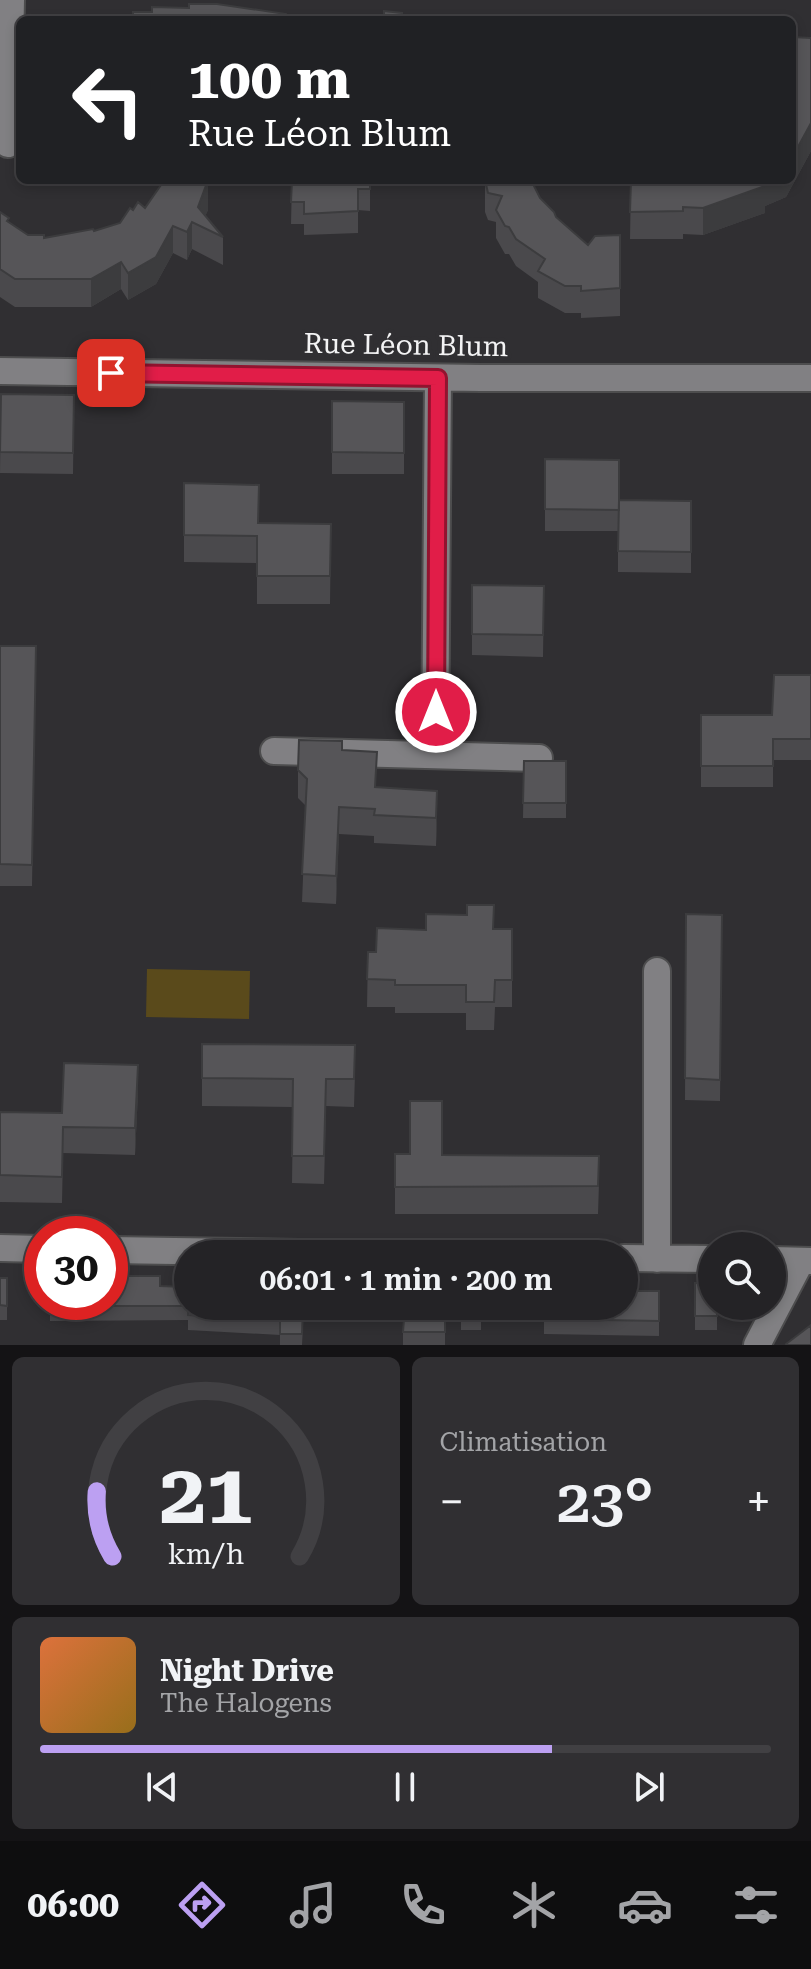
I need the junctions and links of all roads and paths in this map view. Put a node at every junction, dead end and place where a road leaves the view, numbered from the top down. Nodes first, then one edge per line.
1 (11, 0) edge
2 (8, 144) dead end
3 (0, 371) edge
4 (438, 378) junction
5 (811, 378) edge
6 (274, 751) dead end
7 (435, 755) junction
8 (539, 758) edge
9 (657, 971) dead end
10 (0, 1248) edge
11 (24, 1249) edge
12 (128, 1250) edge
13 (174, 1251) edge
14 (638, 1258) edge
15 (657, 1259) junction
16 (698, 1259) edge
17 (786, 1260) edge
18 (806, 1261) edge
19 (757, 1345) edge

1 - 2 street
3 - 4 street, Rue Léon Blum
4 - 5 street, Rue Léon Blum
4 - 7 street
6 - 7 street
7 - 8 street
9 - 15 street
10 - 11 street
12 - 13 street
14 - 15 street
15 - 16 street
17 - 18 street
18 - 19 street

